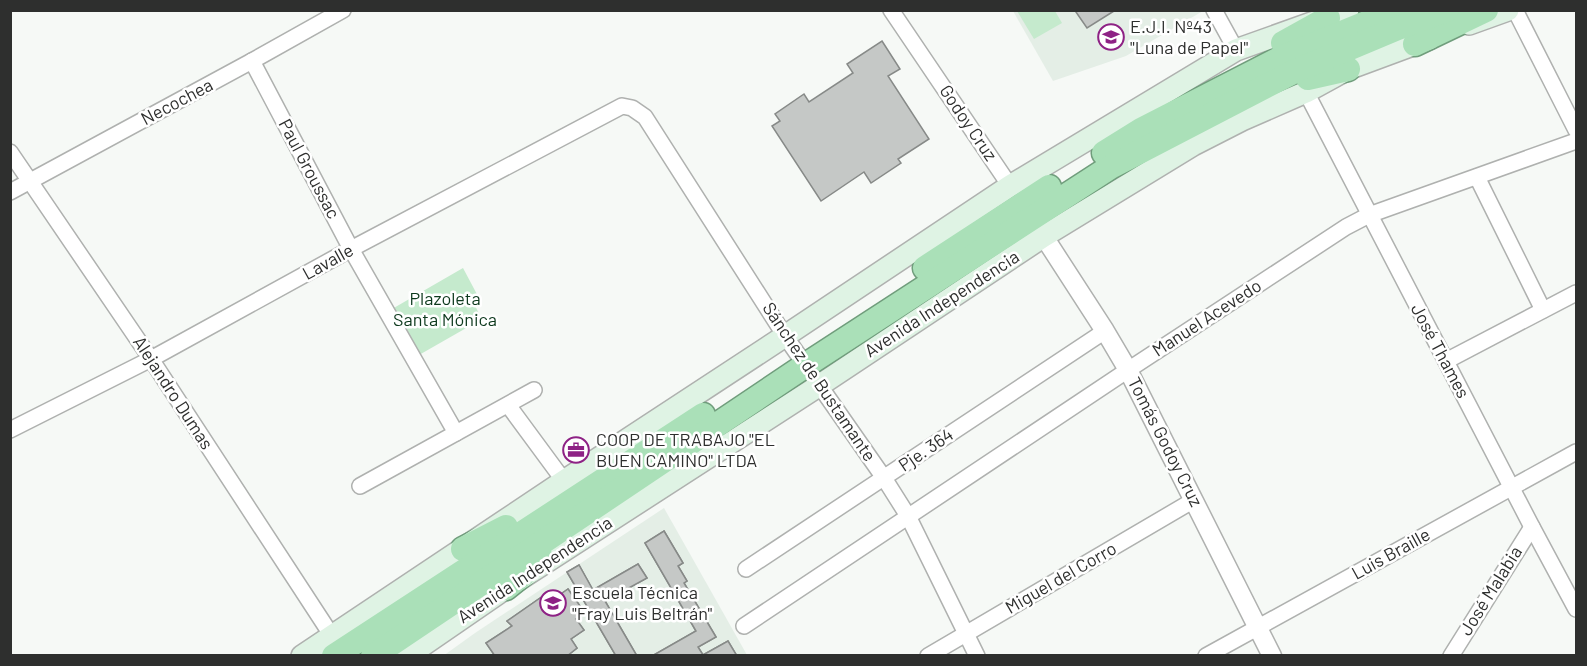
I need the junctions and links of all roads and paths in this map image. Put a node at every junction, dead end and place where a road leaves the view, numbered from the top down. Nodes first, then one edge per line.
1 (343, 10) edge
2 (891, 10) edge
3 (1214, 10) edge
4 (1398, 10) edge
5 (1446, 10) edge
6 (1486, 10) edge
7 (1508, 10) edge
8 (1515, 10) edge
9 (1338, 14) edge
10 (1415, 44) junction
11 (1236, 50) junction
12 (252, 61) junction
13 (1348, 69) junction
14 (1306, 92) junction
15 (645, 117) joint
16 (1202, 118) junction
17 (1141, 130) junction
18 (1576, 130) edge
19 (1576, 141) edge
20 (10, 152) edge
21 (1477, 177) junction
22 (30, 181) junction
23 (10, 192) edge
24 (1027, 211) junction
25 (1370, 215) junction
26 (351, 249) junction
27 (1576, 293) edge
28 (1543, 310) junction
29 (1105, 331) junction
30 (151, 359) junction
31 (802, 360) junction
32 (1446, 361) junction
33 (1128, 370) junction
34 (534, 390) dead end
35 (508, 405) junction
36 (10, 430) edge
37 (456, 433) junction
38 (664, 451) junction
39 (1576, 453) edge
40 (884, 477) junction
41 (564, 481) junction
42 (360, 486) dead end
43 (1512, 488) junction
44 (1194, 500) junction
45 (908, 516) junction
46 (1532, 527) junction
47 (464, 549) junction
48 (746, 569) dead end
49 (506, 588) junction
50 (1576, 609) edge
51 (744, 626) dead end
52 (1258, 627) junction
53 (967, 633) junction
54 (333, 646) edge
55 (1458, 652) edge
56 (302, 656) edge
57 (373, 656) edge
58 (407, 656) edge
59 (928, 656) edge
60 (977, 656) edge
61 (1206, 656) edge
62 (1272, 656) edge

1 - 12 street, Necochea
2 - 24 street, Godoy Cruz
3 - 11 street
4 - 17 highway, Avenida Independencia
5 - 16 highway, Avenida Independencia
6 - 10 highway
7 - 10 main road, Avenida Independencia
8 - 18 street
9 - 11 main road, Avenida Independencia
9 - 17 highway
10 - 13 main road, Avenida Independencia
11 - 24 main road, Avenida Independencia
12 - 22 street, Necochea
12 - 26 street, Paul Groussac
13 - 14 main road, Avenida Independencia
13 - 16 highway
14 - 24 main road, Avenida Independencia
14 - 25 street, José Thames
15 - 26 street, Lavalle
15 - 31 street, Sánchez de Bustamante
16 - 24 highway, Avenida Independencia
17 - 24 highway, Avenida Independencia
19 - 21 street, Manuel Acevedo
20 - 22 street, Alejandro Dumas
21 - 25 street, Manuel Acevedo
21 - 28 street
22 - 23 street, Necochea
22 - 30 street, Alejandro Dumas
24 - 29 street, Tomás Godoy Cruz
24 - 31 highway, Avenida Independencia
24 - 31 main road, Avenida Independencia
25 - 32 street, José Thames
25 - 33 street, Manuel Acevedo
26 - 30 street, Lavalle
26 - 37 street, Paul Groussac
27 - 28 street
28 - 32 street
29 - 33 street, Tomás Godoy Cruz
29 - 40 street, Pje. 364
30 - 36 street, Lavalle
30 - 54 street, Alejandro Dumas
31 - 38 highway, Avenida Independencia
31 - 40 street, Sánchez de Bustamante
31 - 41 main road, Avenida Independencia
31 - 49 main road, Avenida Independencia
32 - 43 street, José Thames
33 - 44 street, Tomás Godoy Cruz
33 - 45 street, Manuel Acevedo
34 - 35 street
35 - 37 street
35 - 41 street
37 - 42 street
38 - 47 highway
38 - 49 highway
38 - 54 highway, Avenida Independencia
38 - 57 highway, Avenida Independencia
39 - 43 street, Luis Braille
40 - 45 street, Sánchez de Bustamante
40 - 48 street, Pje. 364
41 - 47 main road, Avenida Independencia
43 - 46 street, José Thames
43 - 52 street, Luis Braille
44 - 52 street, Tomás Godoy Cruz
44 - 53 street, Miguel del Corro
45 - 51 street, Manuel Acevedo
45 - 53 street, Sánchez de Bustamante
46 - 50 street, José Thames
46 - 55 street, José Malabia
47 - 54 main road, Avenida Independencia
49 - 58 main road, Avenida Independencia
52 - 61 street, Luis Braille
52 - 62 street, Tomás Godoy Cruz
53 - 59 street, Miguel del Corro
53 - 60 street, Sánchez de Bustamante
54 - 56 main road, Avenida Independencia

